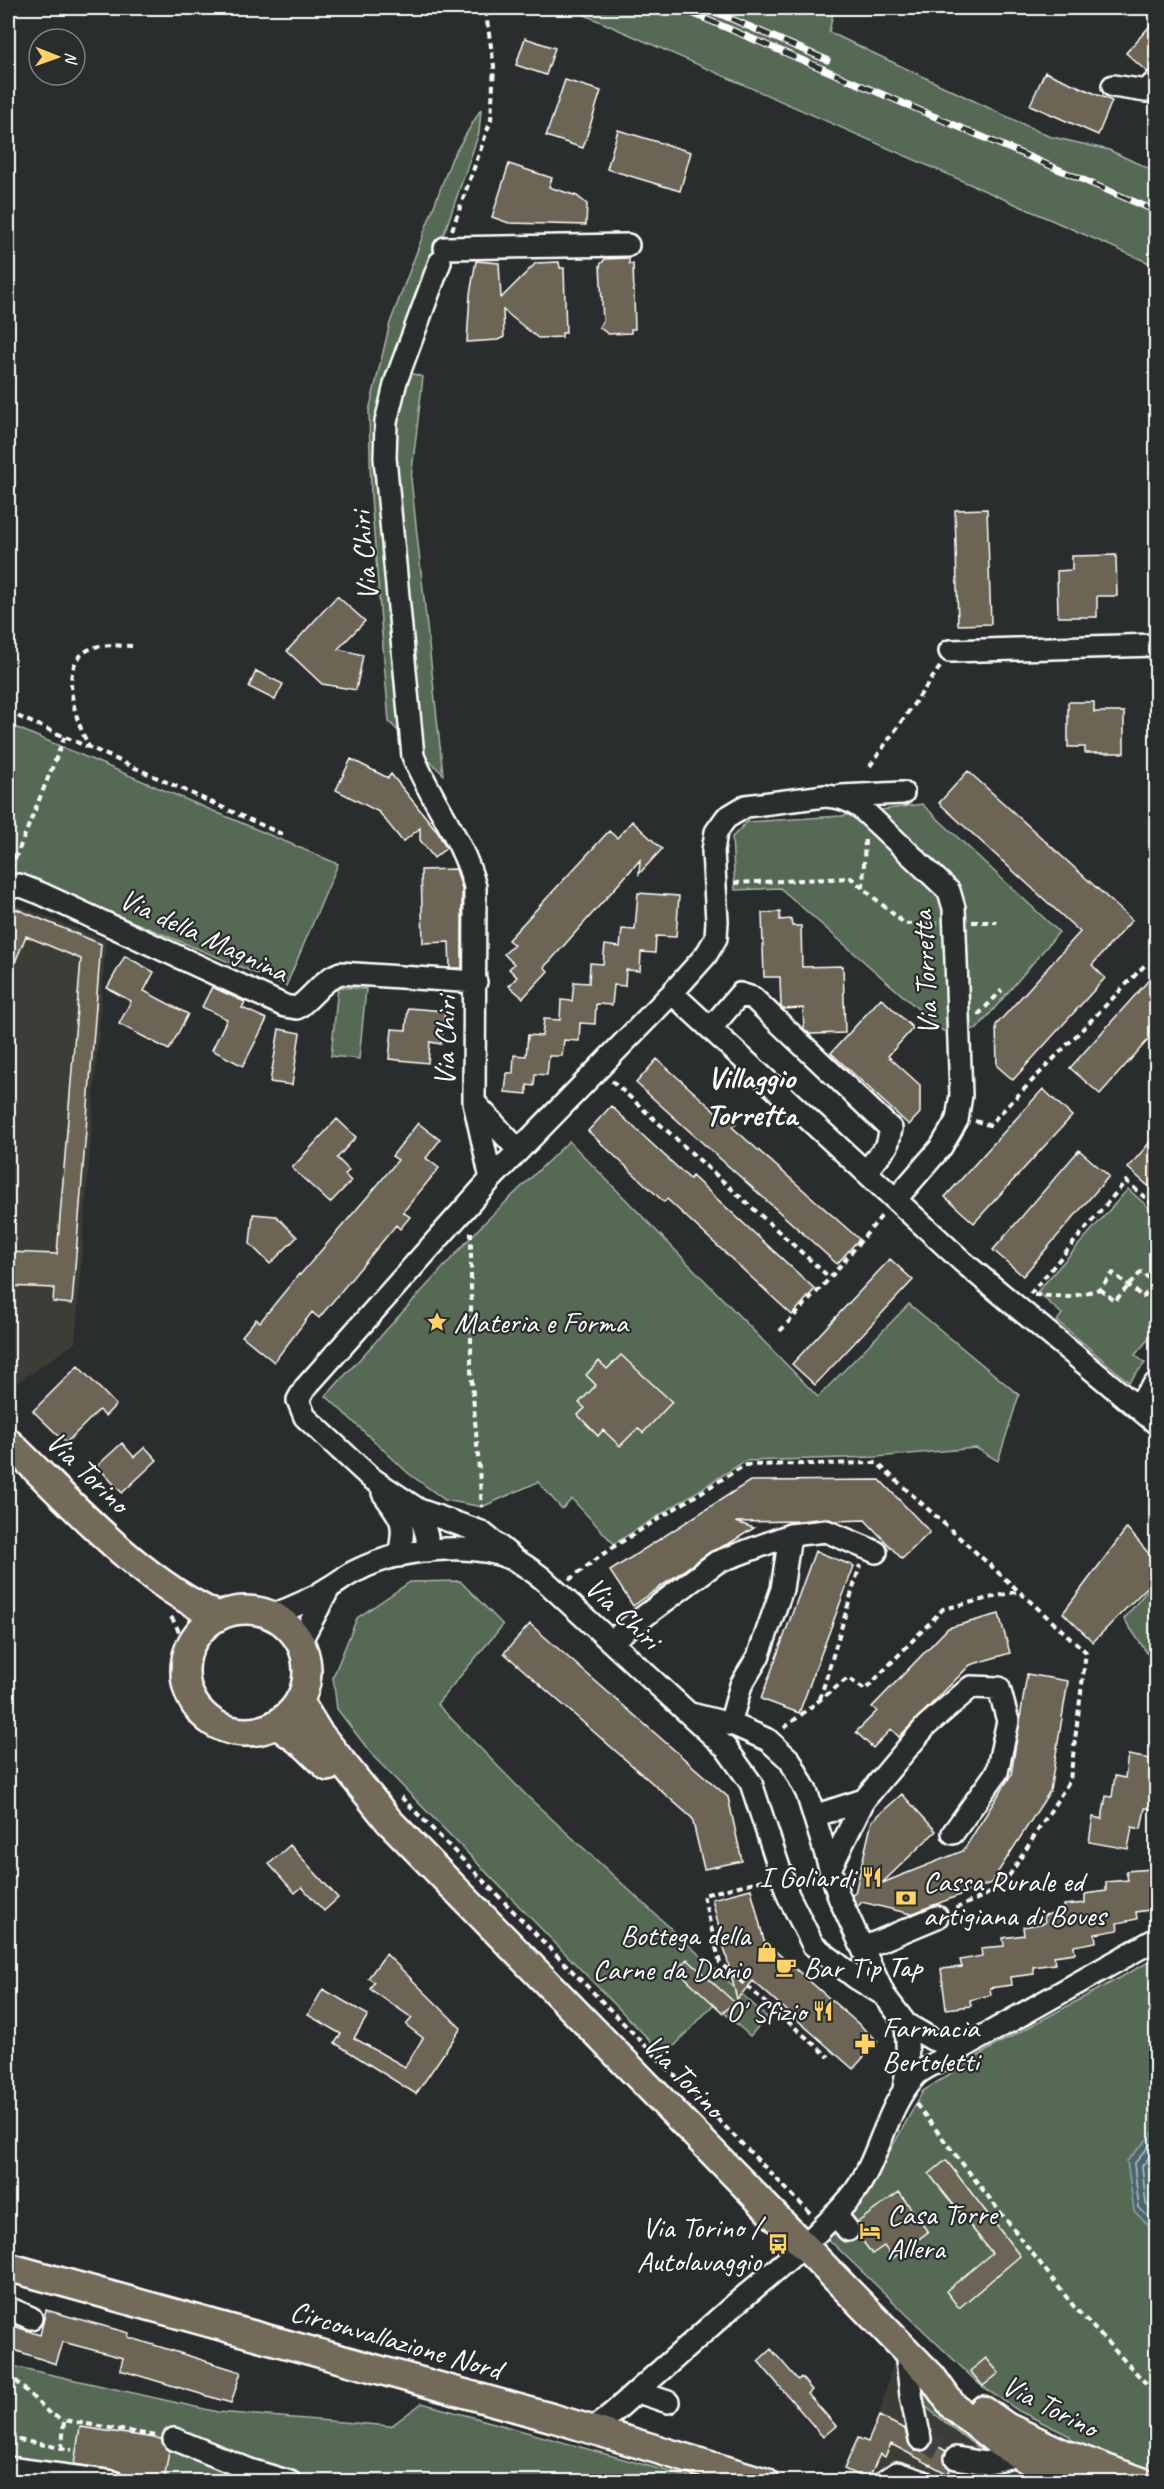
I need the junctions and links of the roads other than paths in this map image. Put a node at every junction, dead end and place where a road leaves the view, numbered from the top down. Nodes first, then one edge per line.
1 (1156, 81) edge
2 (1113, 86) dead end
3 (628, 245) dead end
4 (1156, 645) edge
5 (950, 651) road end
6 (903, 793) dead end
7 (838, 797) junction
8 (8, 889) edge
9 (476, 982) junction
10 (672, 993) junction
11 (711, 1028) junction
12 (474, 1102) junction
13 (518, 1150) junction
14 (866, 1171) junction
15 (491, 1179) junction
16 (896, 1199) junction
17 (1156, 1383) edge
18 (1136, 1406) junction
19 (1156, 1423) edge
20 (8, 1442) edge
21 (371, 1478) junction
22 (418, 1510) junction
23 (790, 1536) junction
24 (871, 1550) road end
25 (122, 1551) junction
26 (427, 1551) junction
27 (399, 1556) junction
28 (516, 1561) junction
29 (328, 1589) junction
30 (272, 1615) junction
31 (218, 1616) junction
32 (611, 1641) junction
33 (191, 1642) junction
34 (300, 1642) junction
35 (299, 1701) junction
36 (686, 1713) junction
37 (276, 1724) junction
38 (730, 1724) junction
39 (864, 1800) junction
40 (814, 1816) junction
41 (389, 1821) junction
42 (953, 1833) dead end
43 (830, 1869) junction
44 (937, 1917) road end
45 (1156, 1939) edge
46 (863, 1948) junction
47 (884, 1995) junction
48 (906, 2024) junction
49 (964, 2047) junction
50 (904, 2089) junction
51 (803, 2246) junction
52 (8, 2266) edge
53 (8, 2308) edge
54 (31, 2318) dead end
55 (906, 2351) junction
56 (932, 2377) junction
57 (638, 2392) junction
58 (668, 2402) dead end
59 (591, 2430) junction
60 (174, 2439) road end
61 (920, 2439) dead end
62 (1017, 2455) junction
63 (956, 2458) tunnel mouth
64 (8, 2468) edge
65 (113, 2481) edge
66 (290, 2481) edge
67 (765, 2481) edge
68 (884, 2481) edge
69 (924, 2481) edge
70 (1074, 2481) edge
71 (1134, 2481) edge

1 - 2 street
3 - 9 street, Via Chiri
4 - 5 street
6 - 7 street
7 - 10 street
7 - 16 street, Via Torretta
8 - 9 street, Via della Magnina
9 - 12 street, Via Chiri
10 - 11 street
10 - 13 street
11 - 14 street
11 - 14 street
12 - 13 street, Via Chiri
12 - 15 street, Via Chiri
13 - 15 street
14 - 16 street
15 - 21 street, Via Chiri
16 - 18 street
17 - 18 street
18 - 19 street
20 - 25 main road, Via Torino
21 - 22 street, Via Chiri
21 - 27 street, Via Chiri
22 - 26 street
22 - 28 street, Via Chiri
23 - 24 street
23 - 32 street
23 - 38 street
25 - 31 main road, Via Torino
25 - 33 main road, Via Torino
26 - 27 street, Via Chiri
26 - 28 street, Via Chiri
27 - 29 street, Via Chiri
28 - 32 street, Via Chiri
29 - 30 street, Via Chiri
29 - 34 street, Via Chiri
30 - 31 main road
30 - 34 main road
31 - 33 main road
32 - 36 street, Via Chiri
33 - 37 main road
34 - 35 main road
35 - 37 main road
35 - 41 main road, Via Torino
36 - 38 street, Via Chiri
36 - 47 street, Via Chiri
37 - 41 main road, Via Torino
38 - 40 street, Via Chiri
39 - 40 street
39 - 42 street
39 - 43 street
40 - 43 street, Via Chiri
41 - 51 main road, Via Torino
43 - 46 street, Via Chiri
44 - 46 street
45 - 49 street
46 - 47 street, Via Chiri
47 - 48 street, Via Chiri
48 - 49 street, Via Chiri
48 - 50 street
49 - 50 street
50 - 51 street
51 - 55 main road, Via Torino
51 - 57 street
52 - 59 main road, Circonvallazione Nord
53 - 54 street
55 - 56 main road, Via Torino
55 - 61 street
56 - 62 main road, Via Torino
56 - 71 main road, Via Torino
57 - 58 street
57 - 59 street
59 - 67 main road, Circonvallazione Nord
60 - 66 street
62 - 63 street
62 - 70 main road, Via Torino
64 - 65 street
68 - 69 street

